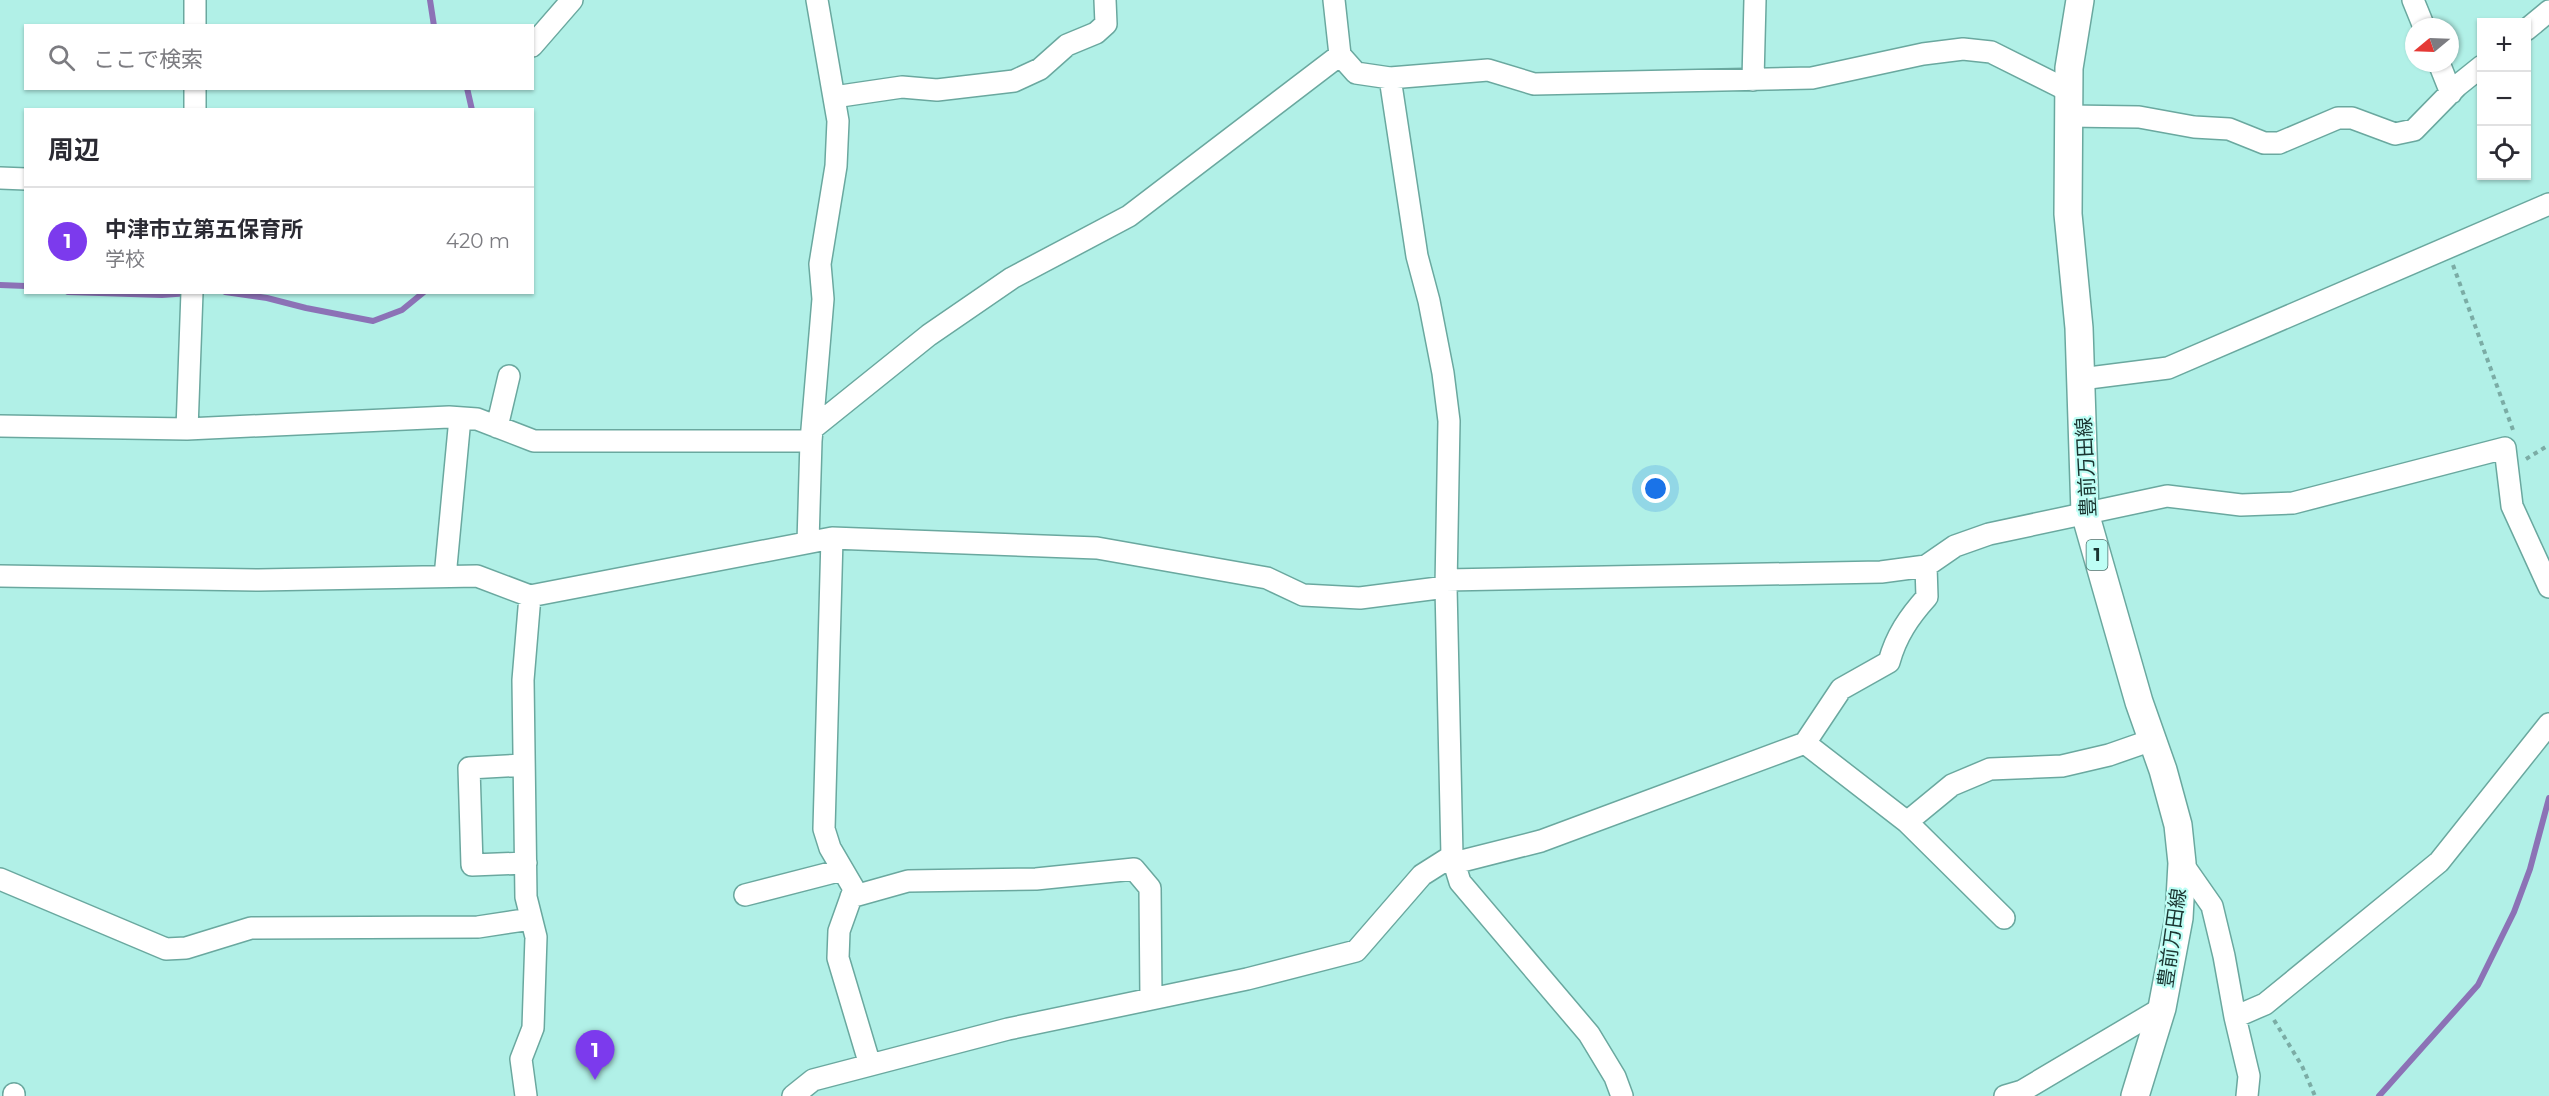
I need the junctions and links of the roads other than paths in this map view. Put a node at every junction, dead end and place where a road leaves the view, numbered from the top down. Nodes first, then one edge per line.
1 (195, 0) edge
2 (572, 0) edge
3 (817, 0) edge
4 (1105, 0) edge
5 (1334, 0) edge
6 (1755, 0) edge
7 (2080, 0) edge
8 (2413, 0) edge
9 (2549, 11) edge
10 (2420, 18) edge
11 (195, 24) edge
12 (2531, 26) edge
13 (534, 44) edge
14 (1340, 55) junction
15 (2477, 70) edge
16 (2443, 72) edge
17 (1390, 78) junction
18 (1753, 80) junction
19 (195, 90) edge
20 (2451, 93) junction
21 (834, 97) junction
22 (2069, 104) junction
23 (195, 108) edge
24 (0, 178) edge
25 (24, 179) edge
26 (2549, 204) edge
27 (192, 294) edge
28 (509, 376) dead end
29 (2081, 379) junction
30 (460, 418) junction
31 (0, 426) edge
32 (497, 427) junction
33 (187, 429) junction
34 (811, 435) junction
35 (2085, 513) junction
36 (832, 538) junction
37 (808, 542) junction
38 (1926, 566) junction
39 (0, 576) edge
40 (445, 577) junction
41 (1446, 584) junction
42 (2549, 587) edge
43 (530, 596) junction
44 (2549, 724) edge
45 (2152, 740) junction
46 (1805, 743) junction
47 (524, 765) junction
48 (1907, 822) junction
49 (1453, 860) junction
50 (526, 863) junction
51 (2182, 863) junction
52 (843, 870) junction
53 (0, 879) edge
54 (745, 895) dead end
55 (851, 897) junction
56 (2004, 918) dead end
57 (531, 919) junction
58 (1151, 999) junction
59 (2162, 1008) junction
60 (2235, 1017) junction
61 (870, 1065) junction
62 (526, 1096) edge
63 (793, 1096) edge
64 (1622, 1096) edge
65 (2005, 1096) edge
66 (2135, 1096) edge
67 (2247, 1096) edge

1 - 11 street
2 - 13 street
3 - 21 street
4 - 21 street
5 - 14 street
6 - 18 street
7 - 22 main road, 豊前万田線 / 1
8 - 10 street
9 - 12 street
14 - 17 street
14 - 34 street
15 - 20 street
16 - 20 street
17 - 18 street
17 - 41 street
18 - 22 street
19 - 23 street
20 - 22 street
21 - 34 street
22 - 29 main road, 豊前万田線 / 1
24 - 25 street
26 - 29 street
27 - 33 street
28 - 32 street
29 - 35 main road, 豊前万田線 / 1
30 - 32 street
30 - 33 street
30 - 40 street
31 - 33 street
32 - 34 street
34 - 37 street
35 - 38 street
35 - 42 street
35 - 45 main road, 豊前万田線 / 1
36 - 37 street
36 - 41 street
36 - 52 street
37 - 43 street
38 - 41 street
38 - 46 street
39 - 40 street
40 - 43 street
41 - 49 street
43 - 47 street
44 - 60 street
45 - 48 street
45 - 51 main road, 豊前万田線 / 1
46 - 48 street
46 - 49 street
47 - 50 street
47 - 50 street
48 - 56 street
49 - 58 street
49 - 64 street
50 - 57 street
51 - 59 main road, 豊前万田線 / 1
51 - 60 street
52 - 54 street
52 - 55 street
53 - 57 street
55 - 58 street
55 - 61 street
57 - 62 street
58 - 61 street
59 - 65 street
59 - 66 main road, 豊前万田線 / 1
60 - 67 street
61 - 63 street

